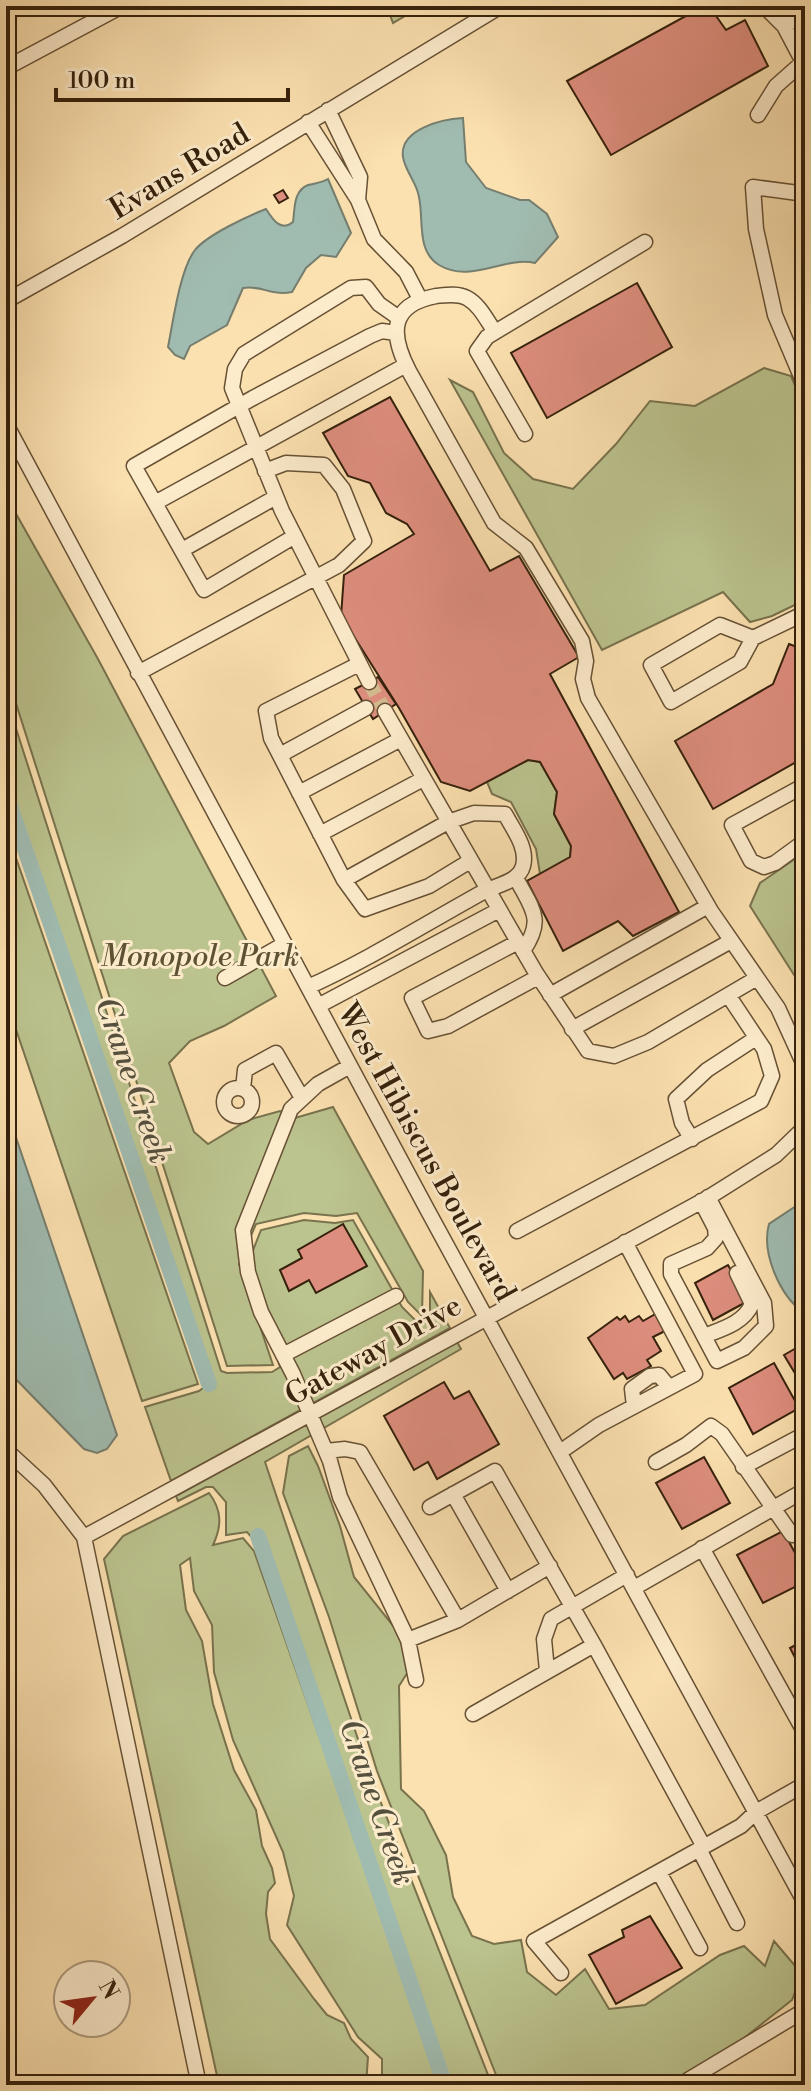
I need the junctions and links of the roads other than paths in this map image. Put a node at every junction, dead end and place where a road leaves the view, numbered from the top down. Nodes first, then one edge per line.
1 (122, 6) edge
2 (501, 6) edge
3 (764, 6) edge
4 (805, 14) edge
5 (784, 26) junction
6 (804, 62) edge
7 (6, 68) edge
8 (328, 110) junction
9 (758, 115) dead end
10 (308, 122) junction
11 (805, 190) edge
12 (358, 200) junction
13 (645, 242) dead end
14 (420, 299) junction
15 (6, 301) edge
16 (397, 326) junction
17 (495, 332) junction
18 (406, 365) junction
19 (804, 381) edge
20 (238, 406) junction
21 (6, 424) edge
22 (525, 434) dead end
23 (255, 449) junction
24 (265, 471) junction
25 (276, 497) junction
26 (155, 503) junction
27 (295, 536) junction
28 (182, 550) junction
29 (314, 576) junction
30 (805, 613) edge
31 (753, 638) junction
32 (359, 664) junction
33 (138, 673) junction
34 (369, 682) tunnel mouth
35 (366, 708) dead end
36 (385, 711) tunnel mouth
37 (401, 739) junction
38 (280, 755) junction
39 (423, 779) junction
40 (805, 785) edge
41 (299, 793) junction
42 (448, 822) junction
43 (320, 834) junction
44 (805, 841) edge
45 (470, 861) junction
46 (516, 878) junction
47 (344, 880) junction
48 (487, 890) junction
49 (708, 906) junction
50 (499, 910) junction
51 (731, 941) junction
52 (284, 944) junction
53 (520, 947) junction
54 (538, 977) junction
55 (225, 978) dead end
56 (757, 978) junction
57 (308, 987) junction
58 (550, 995) junction
59 (728, 995) junction
60 (318, 1006) junction
61 (572, 1029) junction
62 (756, 1038) junction
63 (350, 1066) junction
64 (805, 1067) edge
65 (243, 1089) dead end
66 (302, 1098) junction
67 (805, 1127) edge
68 (692, 1139) junction
69 (705, 1199) junction
70 (517, 1231) dead end
71 (625, 1242) junction
72 (730, 1243) junction
73 (396, 1296) dead end
74 (487, 1316) junction
75 (704, 1336) junction
76 (283, 1355) junction
77 (309, 1414) junction
78 (805, 1434) edge
79 (6, 1450) edge
80 (326, 1451) junction
81 (560, 1452) junction
82 (656, 1462) dead end
83 (743, 1467) junction
84 (805, 1490) edge
85 (453, 1494) junction
86 (430, 1507) dead end
87 (773, 1508) junction
88 (805, 1533) edge
89 (84, 1537) junction
90 (702, 1548) junction
91 (550, 1566) junction
92 (631, 1582) junction
93 (508, 1591) junction
94 (572, 1605) junction
95 (458, 1620) junction
96 (408, 1640) junction
97 (594, 1645) junction
98 (547, 1671) junction
99 (416, 1680) dead end
100 (473, 1714) dead end
101 (805, 1733) edge
102 (805, 1784) edge
103 (756, 1812) junction
104 (702, 1848) junction
105 (659, 1872) junction
106 (805, 1903) edge
107 (737, 1923) dead end
108 (700, 1948) dead end
109 (561, 1973) dead end
110 (803, 2017) edge
111 (686, 2083) edge
112 (199, 2085) edge

1 - 7 street
2 - 8 street, Evans Road
3 - 5 street
4 - 5 street
5 - 6 street
6 - 9 street
8 - 10 street, Evans Road
8 - 12 street
10 - 12 street
10 - 15 street, Evans Road
11 - 19 street
12 - 14 street
13 - 17 street
14 - 16 street
14 - 17 street
16 - 18 street
16 - 20 street
16 - 20 street
17 - 22 street
18 - 23 street
18 - 49 street
20 - 23 street
20 - 26 street
21 - 33 street, West Hibiscus Boulevard
23 - 24 street
23 - 26 street
24 - 25 street
24 - 29 street
25 - 27 street
25 - 28 street
26 - 28 street
27 - 28 street
27 - 29 street
29 - 32 street
29 - 33 street
30 - 31 street
31 - 31 street
32 - 34 street
32 - 38 street
33 - 52 street, West Hibiscus Boulevard
35 - 38 street
36 - 37 street
37 - 39 street
37 - 41 street
38 - 41 street
39 - 42 street
39 - 43 street
40 - 44 street
41 - 43 street
42 - 45 street
42 - 46 street
42 - 47 street
43 - 47 street
45 - 47 street
45 - 48 street
46 - 48 street
46 - 53 street
48 - 50 street
48 - 57 street
49 - 51 street
49 - 58 street
50 - 53 street
50 - 60 street
51 - 56 street
51 - 61 street
52 - 55 street
52 - 57 street, West Hibiscus Boulevard
53 - 54 street
53 - 54 street
54 - 58 street
56 - 59 street
56 - 64 street
57 - 60 street, West Hibiscus Boulevard
58 - 61 street
59 - 61 street
59 - 62 street
60 - 63 street, West Hibiscus Boulevard
62 - 68 street
62 - 68 street
63 - 66 street
63 - 74 street, West Hibiscus Boulevard
65 - 66 street
66 - 76 street
67 - 69 street, Gateway Drive
68 - 70 street
69 - 71 street, Gateway Drive
69 - 72 street
69 - 75 street
71 - 74 street, Gateway Drive
71 - 81 street
72 - 75 street
72 - 75 street
73 - 76 street
74 - 77 street, Gateway Drive
74 - 81 street, West Hibiscus Boulevard
76 - 77 street
77 - 80 street
77 - 89 street, Gateway Drive
78 - 83 street
79 - 89 street
80 - 95 street
80 - 96 street
81 - 92 street, West Hibiscus Boulevard
82 - 83 street
83 - 87 street
84 - 87 street
85 - 86 street
85 - 91 street
85 - 93 street
87 - 88 street
87 - 90 street
89 - 112 street
90 - 92 street
90 - 101 street
91 - 93 street
91 - 94 street
92 - 94 street
92 - 103 street, West Hibiscus Boulevard
93 - 95 street
94 - 97 street
94 - 98 street
95 - 96 street
96 - 99 street
97 - 98 street
97 - 104 street
98 - 100 street
102 - 103 street
103 - 104 street
103 - 106 street, West Hibiscus Boulevard
104 - 105 street
104 - 107 street
105 - 108 street
105 - 109 street
110 - 111 street

